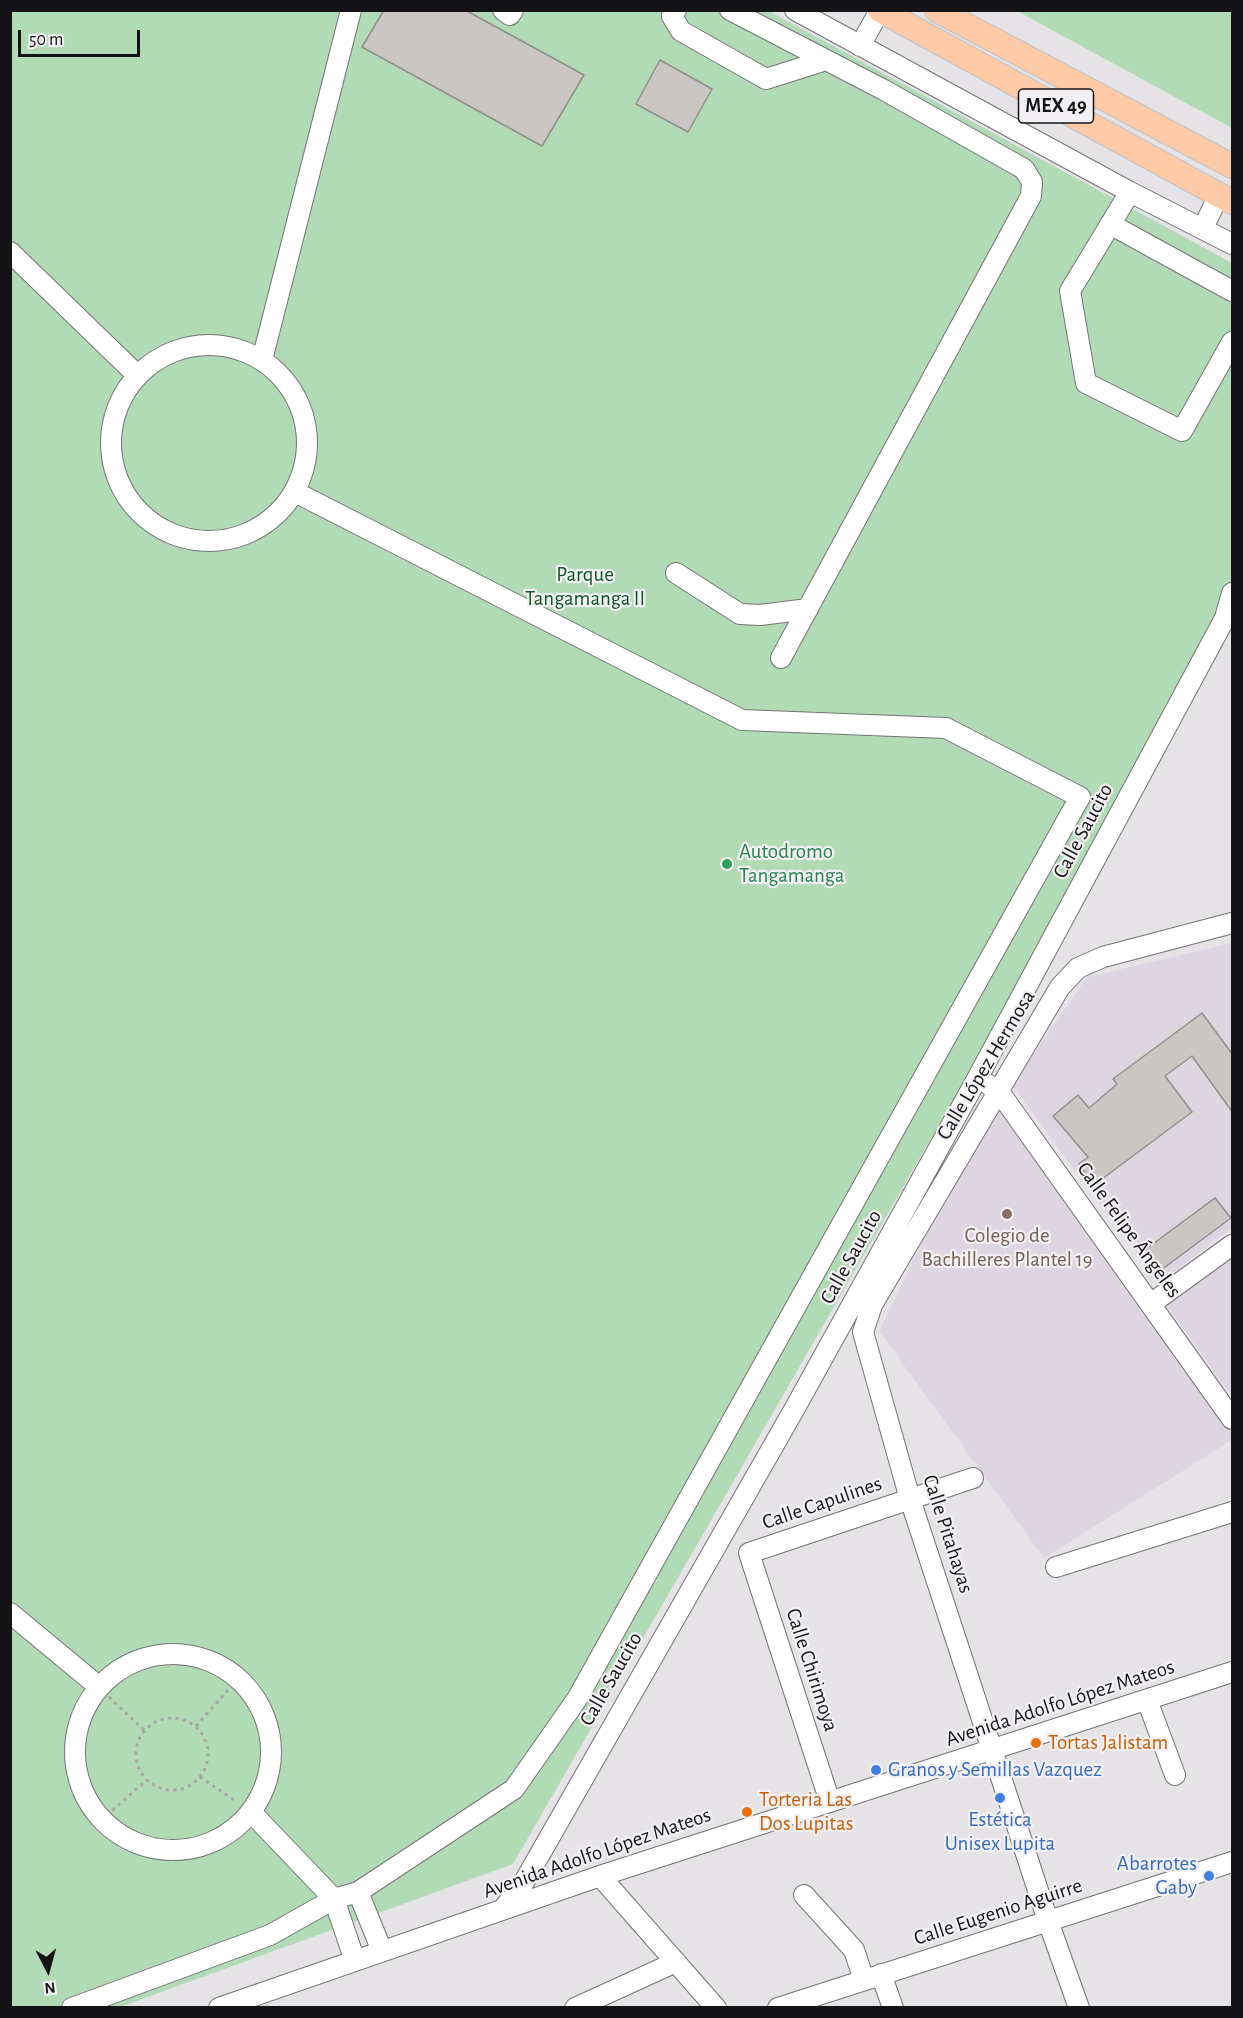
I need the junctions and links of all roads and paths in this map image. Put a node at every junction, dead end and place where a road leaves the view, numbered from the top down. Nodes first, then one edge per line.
1 (351, 10) edge
2 (503, 10) edge
3 (513, 10) edge
4 (676, 10) edge
5 (730, 10) edge
6 (795, 10) edge
7 (880, 10) edge
8 (937, 10) edge
9 (861, 46) junction
10 (826, 60) junction
11 (897, 66) junction
12 (884, 90) junction
13 (1233, 166) edge
14 (1130, 192) junction
15 (1226, 198) edge
16 (1110, 224) junction
17 (1203, 228) junction
18 (1233, 244) edge
19 (10, 252) edge
20 (1233, 291) edge
21 (1233, 342) edge
22 (262, 360) junction
23 (137, 375) junction
24 (295, 492) junction
25 (676, 573) dead end
26 (1233, 593) edge
27 (808, 609) junction
28 (1229, 615) edge
29 (781, 658) dead end
30 (1233, 924) edge
31 (978, 1077) junction
32 (998, 1090) junction
33 (1233, 1245) edge
34 (1152, 1303) junction
35 (863, 1332) joint
36 (1233, 1419) edge
37 (973, 1478) dead end
38 (910, 1499) junction
39 (1233, 1512) edge
40 (749, 1553) joint
41 (1056, 1567) dead end
42 (10, 1613) edge
43 (1233, 1672) edge
44 (238, 1678) junction
45 (98, 1686) junction
46 (1147, 1700) junction
47 (196, 1726) junction
48 (145, 1731) junction
49 (993, 1749) junction
50 (1175, 1775) dead end
51 (200, 1777) junction
52 (147, 1780) junction
53 (830, 1802) junction
54 (250, 1812) junction
55 (101, 1820) junction
56 (537, 1856) junction
57 (1233, 1862) edge
58 (600, 1876) junction
59 (566, 1888) junction
60 (358, 1892) junction
61 (804, 1895) dead end
62 (334, 1899) junction
63 (502, 1910) junction
64 (1048, 1921) junction
65 (382, 1951) junction
66 (355, 1960) junction
67 (676, 1962) junction
68 (873, 1977) junction
69 (72, 2007) edge
70 (219, 2007) edge
71 (575, 2007) edge
72 (716, 2007) edge
73 (778, 2007) edge
74 (893, 2007) edge
75 (1079, 2007) edge

1 - 22 street
2 - 3 street
4 - 10 street
5 - 10 street
6 - 9 street
7 - 9 street
7 - 15 main road, MEX 49
8 - 13 main road, MEX 49
9 - 11 street
10 - 12 street
11 - 12 street
11 - 14 street
12 - 27 street
14 - 16 street
14 - 17 street
15 - 17 street
16 - 20 street
16 - 21 street
17 - 18 street
19 - 23 street
22 - 23 street
22 - 24 street
23 - 24 street
24 - 60 street
25 - 27 street
26 - 28 street, Calle Saucito
27 - 29 street
28 - 31 street, Calle Saucito
30 - 32 street, Calle López Hermosa
31 - 32 street, Calle Felipe Ángeles
31 - 56 street, Calle Saucito
32 - 34 street, Calle Felipe Ángeles
32 - 35 street, Calle López Hermosa
33 - 34 street
34 - 36 street, Calle Felipe Ángeles
35 - 38 street, Calle Pitahayas
37 - 38 street, Calle Capulines
38 - 40 street, Calle Capulines
38 - 49 street, Calle Pitahayas
39 - 41 street
40 - 53 street, Calle Chirimoya
42 - 45 street
43 - 46 street, Avenida Adolfo López Mateos
44 - 45 street
44 - 47 path
44 - 54 street
45 - 48 path
45 - 55 street
46 - 49 street, Avenida Adolfo López Mateos
46 - 50 street
47 - 48 path
47 - 51 path
48 - 52 path
49 - 53 street, Avenida Adolfo López Mateos
49 - 64 street, Calle Pitahayas
51 - 52 path
51 - 54 path
52 - 55 path
53 - 58 street, Avenida Adolfo López Mateos
54 - 55 street
54 - 62 street
56 - 59 street
56 - 63 street, Calle Saucito
57 - 64 street, Calle Eugenio Aguirre
58 - 59 street, Avenida Adolfo López Mateos
58 - 67 street
59 - 63 street, Avenida Adolfo López Mateos
60 - 62 street
60 - 65 street
61 - 68 street
62 - 66 street
62 - 69 street
63 - 65 street, Avenida Adolfo López Mateos
64 - 68 street, Calle Eugenio Aguirre
64 - 75 street, Calle Pitahayas
65 - 66 street, Avenida Adolfo López Mateos
66 - 70 street, Avenida Adolfo López Mateos
67 - 71 street
67 - 72 street
68 - 73 street, Calle Eugenio Aguirre
68 - 74 street

